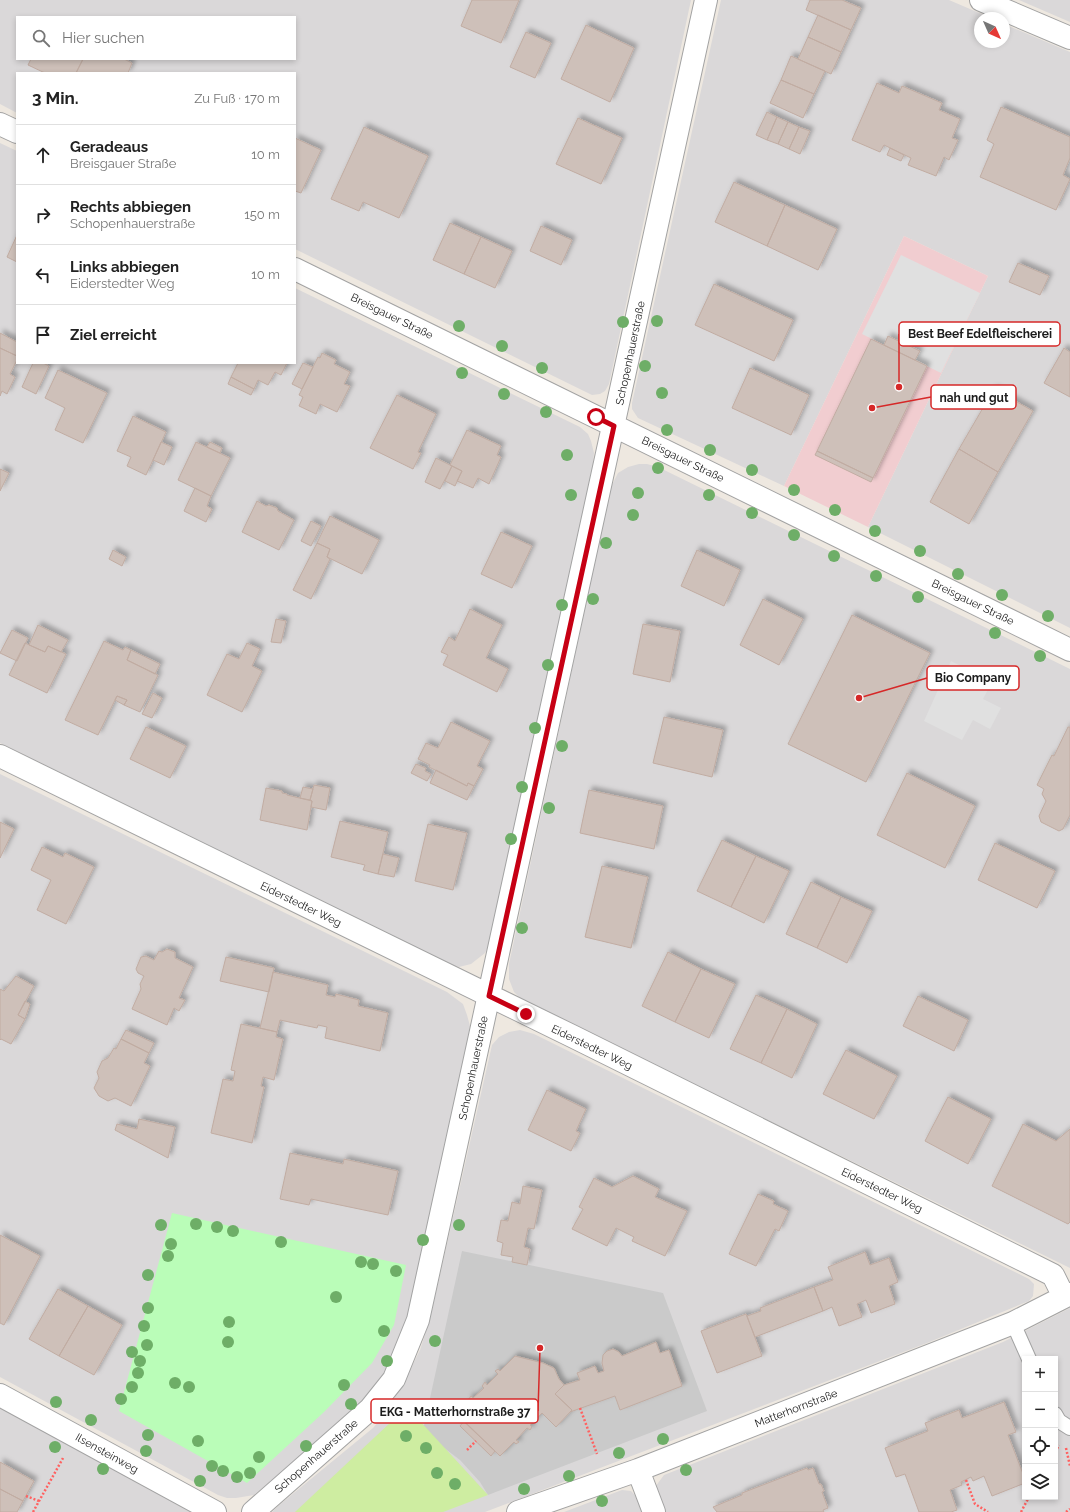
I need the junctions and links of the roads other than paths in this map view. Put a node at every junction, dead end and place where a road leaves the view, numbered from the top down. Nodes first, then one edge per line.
1 (706, 0) edge
2 (981, 0) edge
3 (1070, 38) edge
4 (0, 124) edge
5 (16, 132) edge
6 (296, 269) edge
7 (614, 426) junction
8 (1070, 650) edge
9 (0, 756) edge
10 (489, 996) junction
11 (1067, 1295) edge
12 (1013, 1324) junction
13 (1028, 1356) edge
14 (0, 1394) edge
15 (1058, 1419) edge
16 (1070, 1428) edge
17 (638, 1470) junction
18 (215, 1512) edge
19 (253, 1512) edge
20 (518, 1512) edge
21 (654, 1512) edge

1 - 7 street, Schopenhauerstraße
2 - 3 street
4 - 5 street
6 - 7 street, Breisgauer Straße
7 - 8 street, Breisgauer Straße
7 - 10 street, Schopenhauerstraße
9 - 10 street, Eiderstedter Weg
10 - 11 street, Eiderstedter Weg
10 - 19 street, Schopenhauerstraße
11 - 12 street, Matterhornstraße
12 - 13 lane
12 - 17 street, Matterhornstraße
14 - 18 street, Ilsensteinweg
15 - 16 lane
17 - 20 street, Matterhornstraße
17 - 21 street

